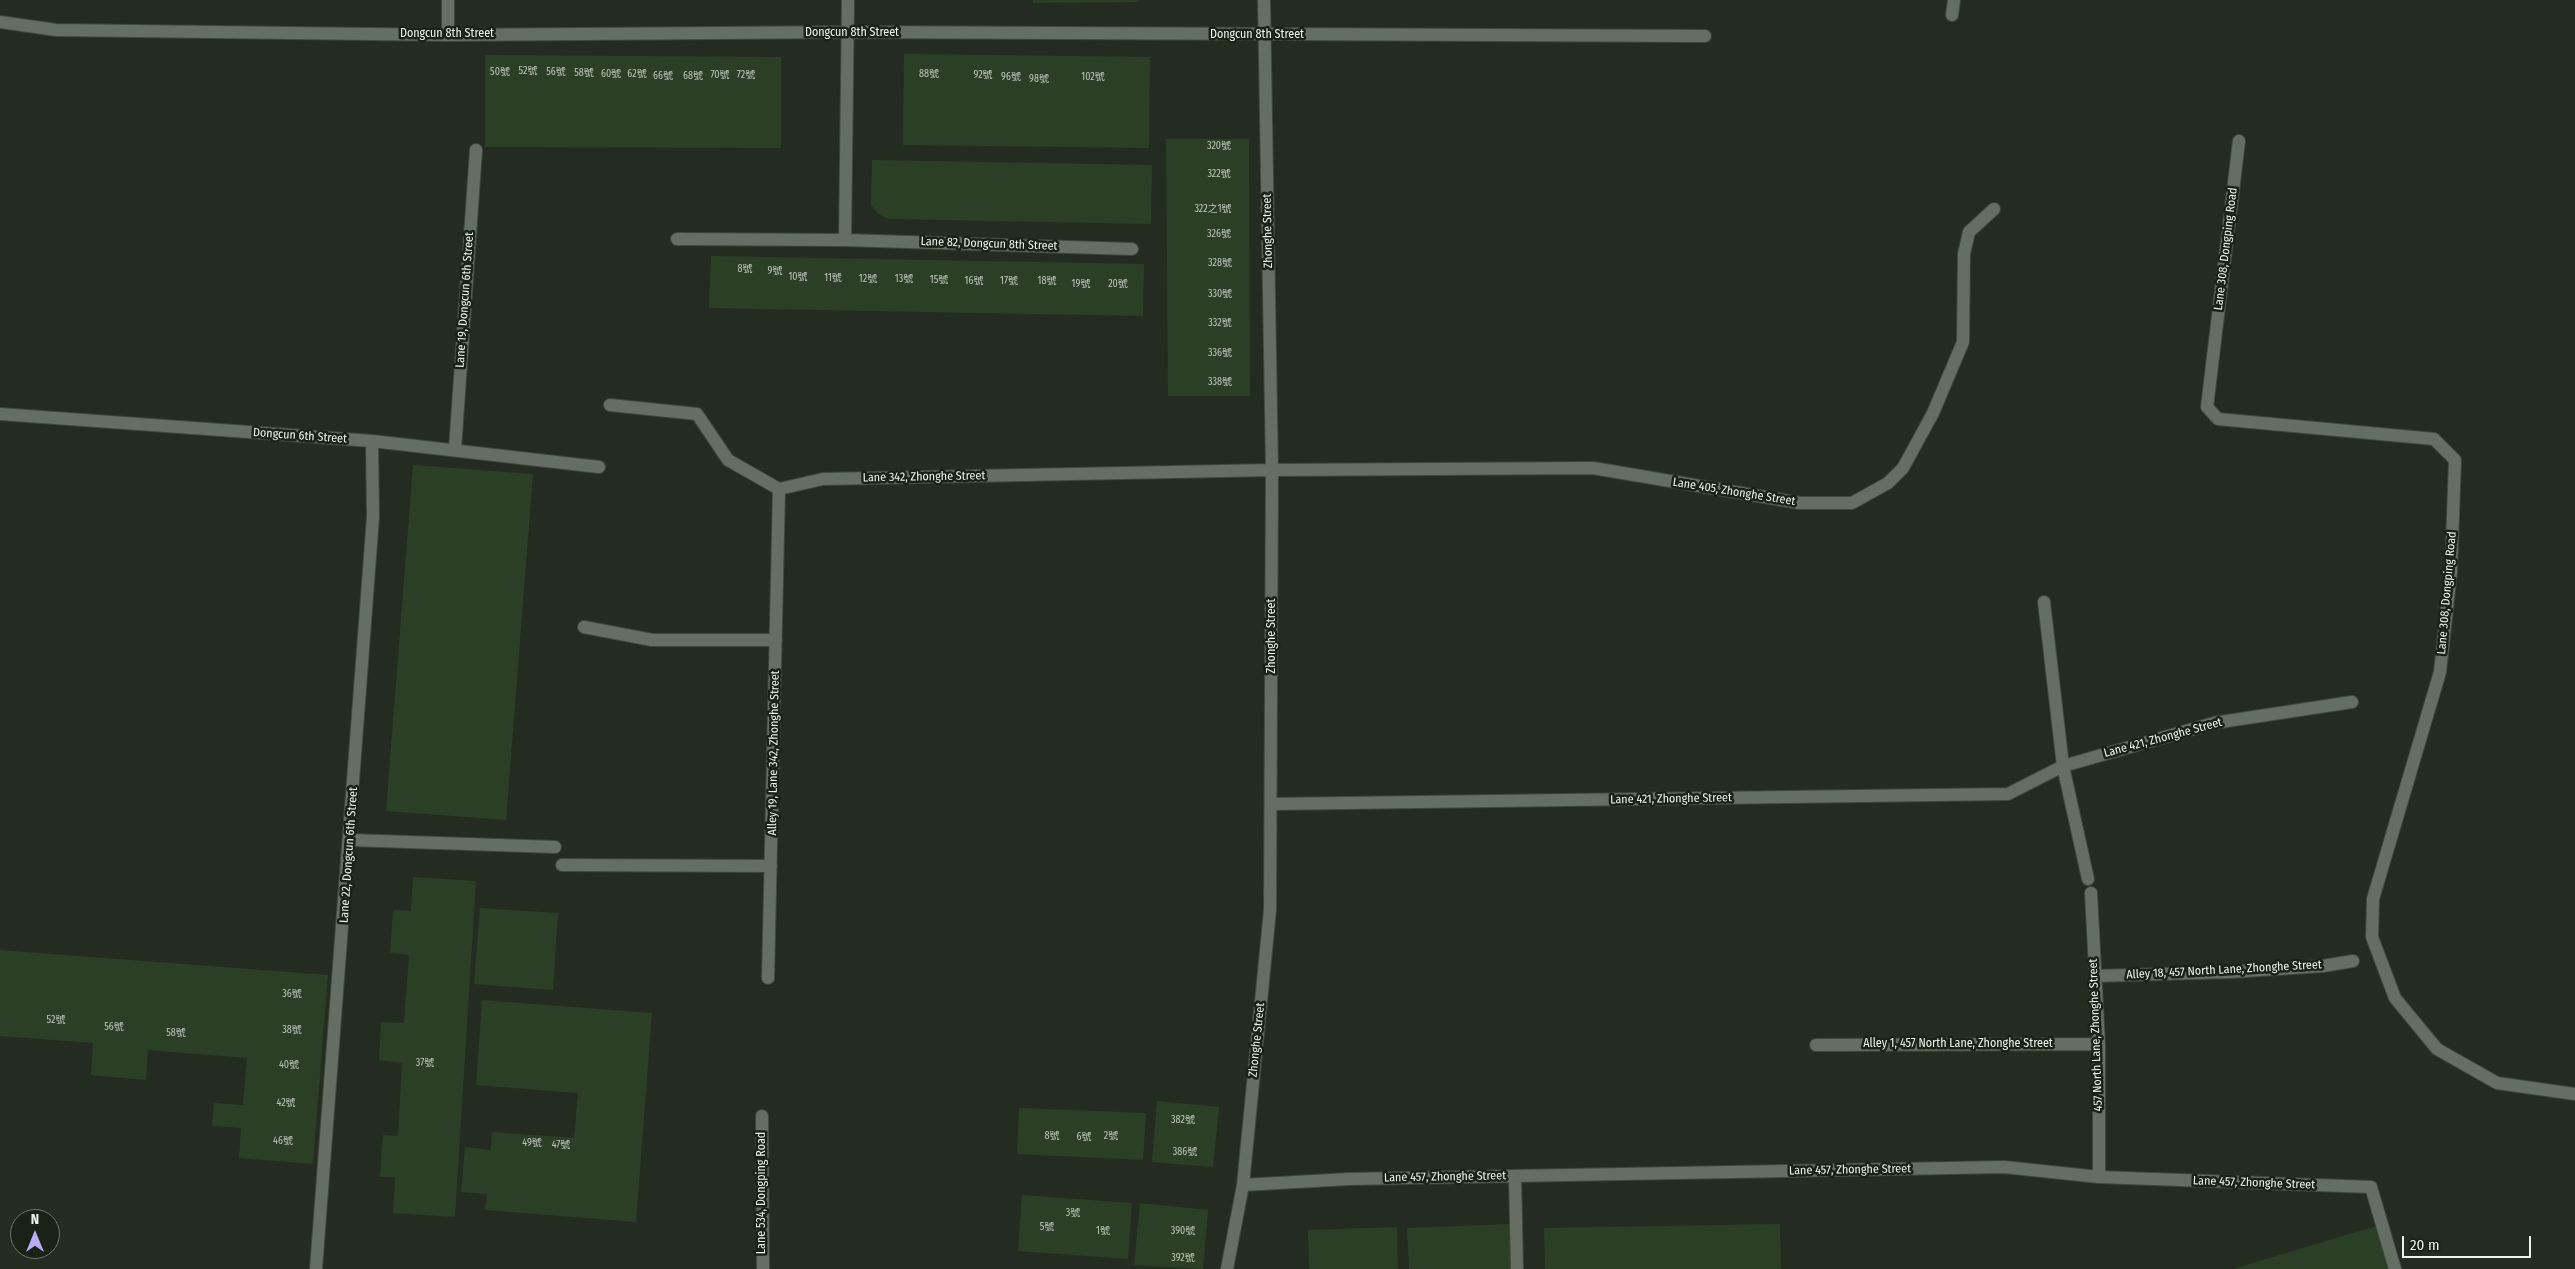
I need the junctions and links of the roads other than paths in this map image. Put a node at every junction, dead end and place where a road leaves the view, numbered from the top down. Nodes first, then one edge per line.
1 (448, 0) edge
2 (848, 0) edge
3 (1264, 0) edge
4 (1954, 0) edge
5 (1952, 15) dead end
6 (0, 22) edge
7 (849, 32) junction
8 (448, 35) junction
9 (1264, 35) junction
10 (1705, 36) dead end
11 (2239, 141) dead end
12 (476, 150) dead end
13 (1994, 209) dead end
14 (677, 239) dead end
15 (845, 240) junction
16 (1132, 249) dead end
17 (610, 405) dead end
18 (0, 414) edge
19 (372, 441) junction
20 (455, 449) junction
21 (599, 467) dead end
22 (1272, 470) junction
23 (779, 489) junction
24 (2044, 602) dead end
25 (584, 627) dead end
26 (776, 640) junction
27 (2352, 702) dead end
28 (2063, 766) junction
29 (1272, 804) junction
30 (350, 840) junction
31 (555, 847) dead end
32 (562, 865) dead end
33 (771, 866) junction
34 (2088, 878) dead end
35 (2091, 893) dead end
36 (2353, 961) dead end
37 (2095, 976) junction
38 (768, 978) dead end
39 (2099, 1044) junction
40 (1816, 1045) dead end
41 (2575, 1094) edge
42 (762, 1116) dead end
43 (1515, 1176) junction
44 (2099, 1177) junction
45 (1243, 1185) junction
46 (316, 1269) edge
47 (763, 1269) edge
48 (1227, 1269) edge
49 (1517, 1269) edge
50 (2395, 1269) edge

1 - 8 street
2 - 7 street
3 - 9 street, Zhonghe Street
4 - 5 street
6 - 8 street, Dongcun 8th Street
7 - 8 street, Dongcun 8th Street
7 - 9 street, Dongcun 8th Street
7 - 15 street
9 - 10 street, Dongcun 8th Street
9 - 22 street, Zhonghe Street
11 - 41 street, Lane 308, Dongping Road
12 - 20 street, Lane 19, Dongcun 6th Street
13 - 22 street, Lane 405, Zhonghe Street
14 - 15 street, Lane 82, Dongcun 8th Street
15 - 16 street, Lane 82, Dongcun 8th Street
17 - 23 street
18 - 19 street, Dongcun 6th Street
19 - 20 street, Dongcun 6th Street
19 - 30 street, Lane 22, Dongcun 6th Street
20 - 21 street, Dongcun 6th Street
22 - 23 street, Lane 342, Zhonghe Street
22 - 29 street, Zhonghe Street
23 - 26 street, Alley 19, Lane 342, Zhonghe Street
24 - 28 street
25 - 26 street
26 - 33 street, Alley 19, Lane 342, Zhonghe Street
27 - 28 street, Lane 421, Zhonghe Street
28 - 29 street, Lane 421, Zhonghe Street
28 - 34 street
29 - 45 street, Zhonghe Street
30 - 31 street
30 - 46 street, Lane 22, Dongcun 6th Street
32 - 33 street
33 - 38 street, Alley 19, Lane 342, Zhonghe Street
35 - 37 street, 457 North Lane, Zhonghe Street
36 - 37 street, Alley 18, 457 North Lane, Zhonghe Street
37 - 39 street, 457 North Lane, Zhonghe Street
39 - 40 street, Alley 1, 457 North Lane, Zhonghe Street
39 - 44 street, 457 North Lane, Zhonghe Street
42 - 47 street, Lane 534, Dongping Road
43 - 44 street, Lane 457, Zhonghe Street
43 - 45 street, Lane 457, Zhonghe Street
43 - 49 street
44 - 50 street, Lane 457, Zhonghe Street
45 - 48 street, Zhonghe Street

